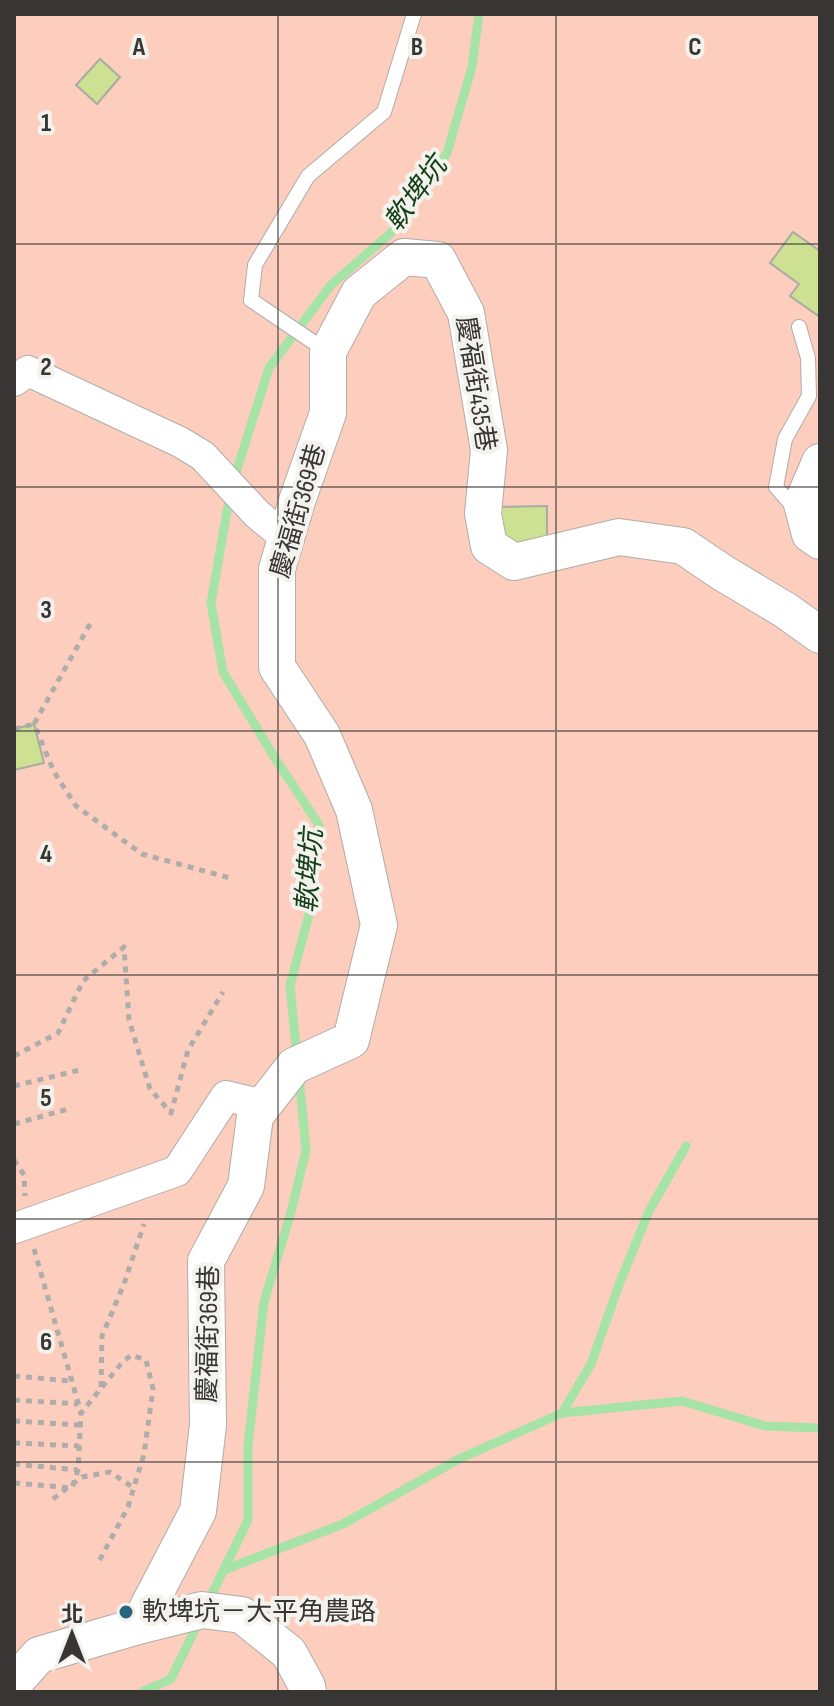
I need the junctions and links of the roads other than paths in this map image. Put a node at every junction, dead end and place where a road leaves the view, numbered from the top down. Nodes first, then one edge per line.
1 (414, 14) edge
2 (799, 327) dead end
3 (328, 352) junction
4 (14, 381) edge
5 (820, 462) edge
6 (814, 532) edge
7 (286, 538) junction
8 (820, 635) edge
9 (259, 1110) junction
10 (21, 1226) edge
11 (138, 1626) junction
12 (26, 1662) edge
13 (14, 1683) edge
14 (308, 1692) edge

1 - 3 lane
2 - 6 lane
3 - 7 street, 慶福街369巷
3 - 8 street, 慶福街435巷
4 - 7 street
5 - 6 street
7 - 9 street, 慶福街369巷
9 - 10 street
9 - 11 street, 慶福街369巷
11 - 12 street
11 - 14 street
12 - 13 street

